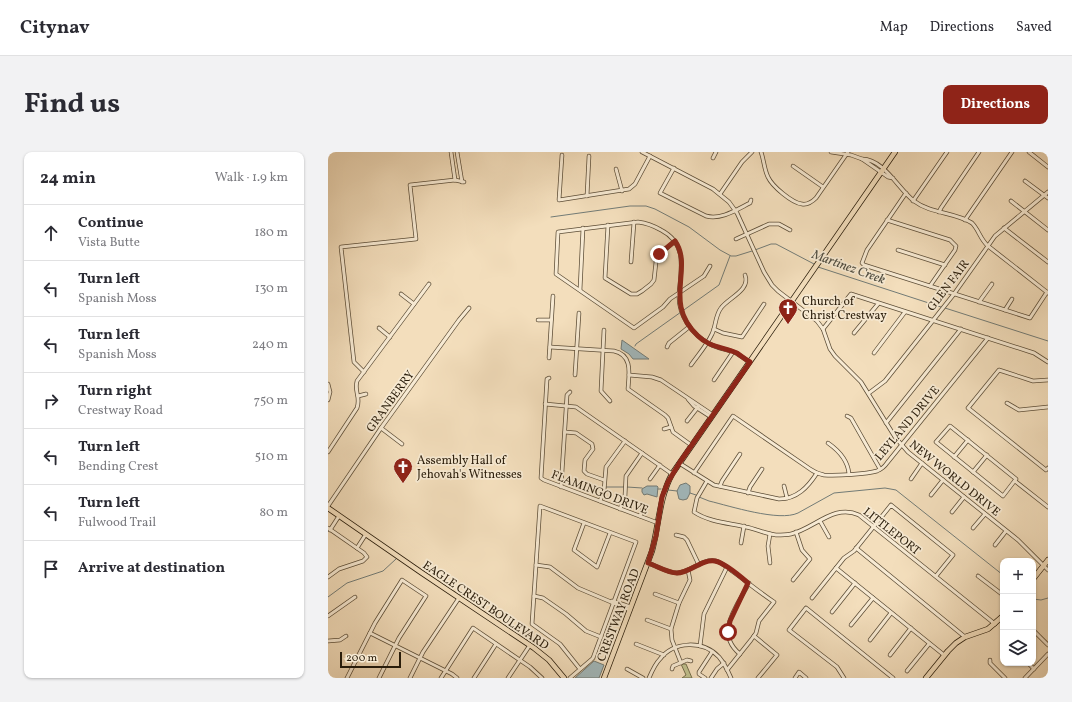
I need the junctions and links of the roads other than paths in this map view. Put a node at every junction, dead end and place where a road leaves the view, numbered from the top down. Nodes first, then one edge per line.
1 (451, 152) edge
2 (457, 152) edge
3 (642, 152) edge
4 (716, 152) edge
5 (752, 152) edge
6 (761, 152) edge
7 (831, 152) edge
8 (895, 152) edge
9 (947, 152) edge
10 (979, 152) edge
11 (1012, 152) edge
12 (1029, 152) edge
13 (847, 153) edge
14 (562, 154) dead end
15 (589, 156) dead end
16 (650, 156) junction
17 (712, 158) dead end
18 (793, 166) dead end
19 (1048, 167) edge
20 (674, 168) junction
21 (616, 170) dead end
22 (882, 170) junction
23 (455, 180) junction
24 (1026, 181) dead end
25 (823, 187) junction
26 (622, 191) junction
27 (1048, 192) edge
28 (906, 193) junction
29 (720, 194) junction
30 (1044, 195) junction
31 (587, 196) junction
32 (1048, 198) edge
33 (751, 200) dead end
34 (914, 201) junction
35 (1011, 201) dead end
36 (735, 210) junction
37 (1025, 211) junction
38 (939, 212) junction
39 (887, 220) junction
40 (965, 220) junction
41 (634, 222) junction
42 (608, 225) junction
43 (583, 228) junction
44 (1004, 228) junction
45 (790, 230) dead end
46 (1048, 230) edge
47 (747, 234) junction
48 (736, 239) dead end
49 (675, 241) junction
50 (988, 246) junction
51 (898, 250) dead end
52 (631, 262) dead end
53 (1048, 262) edge
54 (945, 265) junction
55 (710, 266) dead end
56 (745, 275) dead end
57 (429, 284) dead end
58 (992, 284) dead end
59 (930, 286) junction
60 (580, 291) junction
61 (1048, 292) edge
62 (401, 294) dead end
63 (679, 294) junction
64 (954, 294) junction
65 (553, 296) dead end
66 (1012, 299) dead end
67 (792, 302) junction
68 (979, 302) junction
69 (414, 304) junction
70 (764, 304) dead end
71 (878, 304) junction
72 (469, 308) dead end
73 (1005, 310) junction
74 (906, 312) junction
75 (579, 313) dead end
76 (538, 320) dead end
77 (552, 320) junction
78 (933, 321) junction
79 (689, 327) junction
80 (379, 328) dead end
81 (714, 329) junction
82 (823, 329) junction
83 (604, 330) dead end
84 (961, 330) junction
85 (854, 333) dead end
86 (390, 337) junction
87 (988, 338) junction
88 (707, 343) junction
89 (550, 347) junction
90 (667, 347) dead end
91 (577, 349) junction
92 (603, 350) junction
93 (733, 352) junction
94 (874, 353) dead end
95 (549, 358) dead end
96 (750, 362) junction
97 (1048, 362) edge
98 (691, 365) dead end
99 (364, 372) junction
100 (575, 375) dead end
101 (629, 376) junction
102 (549, 378) dead end
103 (714, 380) dead end
104 (1048, 380) edge
105 (328, 384) edge
106 (570, 392) dead end
107 (366, 394) dead end
108 (868, 394) junction
109 (358, 396) junction
110 (328, 400) edge
111 (610, 401) dead end
112 (1007, 403) dead end
113 (545, 404) junction
114 (566, 406) junction
115 (698, 406) junction
116 (1048, 407) edge
117 (712, 416) junction
118 (847, 416) dead end
119 (687, 422) dead end
120 (886, 423) junction
121 (671, 427) junction
122 (380, 428) junction
123 (664, 429) dead end
124 (565, 432) junction
125 (968, 440) junction
126 (625, 441) junction
127 (828, 443) dead end
128 (402, 444) dead end
129 (692, 445) junction
130 (902, 446) junction
131 (328, 452) edge
132 (642, 453) junction
133 (740, 454) dead end
134 (987, 455) junction
135 (954, 457) junction
136 (679, 463) junction
137 (922, 463) junction
138 (660, 465) junction
139 (762, 469) dead end
140 (880, 469) junction
141 (1047, 469) edge
142 (973, 472) junction
143 (694, 473) junction
144 (817, 473) junction
145 (672, 474) junction
146 (849, 474) junction
147 (650, 479) dead end
148 (911, 479) dead end
149 (604, 480) junction
150 (943, 480) junction
151 (707, 481) junction
152 (1015, 481) junction
153 (720, 486) junction
154 (784, 486) dead end
155 (561, 487) junction
156 (748, 493) junction
157 (931, 495) dead end
158 (964, 497) junction
159 (787, 498) junction
160 (600, 501) junction
161 (644, 506) dead end
162 (328, 507) edge
163 (1048, 507) edge
164 (620, 509) junction
165 (952, 512) dead end
166 (985, 514) junction
167 (340, 516) junction
168 (640, 516) junction
169 (820, 521) junction
170 (584, 523) junction
171 (658, 523) junction
172 (744, 526) junction
173 (874, 526) junction
174 (973, 528) dead end
175 (329, 529) edge
176 (1006, 531) junction
177 (796, 532) junction
178 (610, 533) junction
179 (366, 534) junction
180 (676, 534) dead end
181 (770, 534) junction
182 (829, 537) dead end
183 (741, 543) dead end
184 (995, 545) dead end
185 (357, 548) junction
186 (856, 548) junction
187 (1048, 560) edge
188 (648, 563) junction
189 (770, 563) dead end
190 (536, 565) junction
191 (699, 565) junction
192 (1044, 566) junction
193 (726, 567) junction
194 (836, 568) junction
195 (688, 570) junction
196 (1048, 570) edge
197 (1036, 575) edge
198 (936, 576) junction
199 (978, 576) dead end
200 (328, 577) edge
201 (794, 580) dead end
202 (748, 583) junction
203 (855, 583) junction
204 (655, 594) dead end
205 (1002, 594) edge
206 (534, 596) junction
207 (355, 597) dead end
208 (459, 597) junction
209 (812, 598) dead end
210 (873, 598) junction
211 (613, 602) junction
212 (679, 603) junction
213 (631, 609) junction
214 (832, 612) dead end
215 (891, 613) junction
216 (328, 616) edge
217 (1000, 619) edge
218 (646, 620) dead end
219 (995, 624) junction
220 (851, 625) dead end
221 (911, 628) junction
222 (671, 629) junction
223 (370, 633) junction
224 (1036, 633) edge
225 (346, 636) dead end
226 (754, 636) junction
227 (601, 637) junction
228 (965, 637) junction
229 (870, 640) dead end
230 (328, 641) edge
231 (496, 644) junction
232 (636, 644) dead end
233 (929, 644) junction
234 (530, 645) junction
235 (1048, 645) edge
236 (395, 646) junction
237 (700, 646) junction
238 (675, 648) junction
239 (712, 652) junction
240 (740, 654) junction
241 (1048, 654) edge
242 (664, 655) junction
243 (890, 655) dead end
244 (944, 655) junction
245 (420, 658) junction
246 (520, 660) junction
247 (990, 660) dead end
248 (691, 661) dead end
249 (681, 663) junction
250 (724, 663) junction
251 (1031, 666) edge
252 (580, 669) junction
253 (627, 669) dead end
254 (672, 669) dead end
255 (1034, 669) junction
256 (727, 670) junction
257 (446, 671) junction
258 (907, 671) dead end
259 (347, 678) edge
260 (379, 678) edge
261 (410, 678) edge
262 (441, 678) edge
263 (457, 678) edge
264 (474, 678) edge
265 (508, 678) edge
266 (542, 678) edge
267 (564, 678) edge
268 (570, 678) edge
269 (604, 678) edge
270 (643, 678) edge
271 (649, 678) edge
272 (705, 678) edge
273 (711, 678) edge
274 (731, 678) edge
275 (758, 678) edge
276 (795, 678) edge
277 (806, 678) edge
278 (844, 678) edge
279 (893, 678) edge
280 (926, 678) edge
281 (1005, 678) edge
282 (1025, 678) edge

1 - 23 street
2 - 23 street
3 - 16 street, NEW WORLD DRIVE
4 - 17 street
5 - 29 street
6 - 25 street
7 - 13 street
8 - 22 main road, CRESTWAY ROAD
9 - 34 street
10 - 38 street
11 - 40 street
12 - 19 street
13 - 22 street
13 - 25 street
14 - 31 street
15 - 31 street
16 - 20 street, NEW WORLD DRIVE
16 - 26 street
18 - 25 street
20 - 29 street, NEW WORLD DRIVE
20 - 36 street
21 - 26 street
22 - 28 street
22 - 67 main road, CRESTWAY ROAD
23 - 99 street
24 - 30 street
26 - 31 street
27 - 30 street, GLEN FAIR
28 - 34 street
28 - 39 street
29 - 36 street, NEW WORLD DRIVE
30 - 32 street
30 - 37 street, GLEN FAIR
33 - 36 street
34 - 38 street
35 - 37 street
36 - 47 street, NEW WORLD DRIVE
37 - 44 street, GLEN FAIR
37 - 46 street
38 - 40 street
39 - 54 street
39 - 59 street
40 - 50 street
41 - 42 street
41 - 49 street
41 - 52 street
42 - 43 street
42 - 49 street
43 - 60 street
43 - 60 street
44 - 50 street, GLEN FAIR
44 - 53 street
45 - 47 street
47 - 48 street
47 - 67 street, NEW WORLD DRIVE
49 - 63 street
50 - 61 street
50 - 64 street, GLEN FAIR
51 - 54 street
54 - 59 street
55 - 63 street
56 - 81 street
57 - 69 street
58 - 68 street
59 - 64 street
60 - 63 street
61 - 73 street
62 - 69 street
63 - 79 street
64 - 68 street
64 - 78 street, GLEN FAIR
65 - 77 street
66 - 73 street
67 - 82 street, NEW WORLD DRIVE
67 - 96 main road, CRESTWAY ROAD
68 - 73 street
69 - 86 street
70 - 81 street
71 - 74 street
71 - 82 street
71 - 85 street
72 - 122 street, GRANBERRY
74 - 78 street
74 - 94 street
75 - 91 street
76 - 77 street
77 - 89 street
78 - 84 street
78 - 108 street, GLEN FAIR
79 - 88 street
79 - 90 street
80 - 86 street
81 - 88 street
82 - 108 street, NEW WORLD DRIVE
83 - 92 street
84 - 87 street
84 - 120 street
86 - 99 street
87 - 97 street
87 - 130 street, LEYLAND DRIVE
88 - 93 street
88 - 98 street
89 - 91 street
89 - 95 street
91 - 92 street
91 - 100 street
92 - 101 street
92 - 111 street
93 - 96 street
93 - 103 street
96 - 117 main road, CRESTWAY ROAD
99 - 109 street
101 - 115 street
101 - 121 street
102 - 113 street, FLAMINGO DRIVE
104 - 141 street
105 - 110 street
106 - 114 street
107 - 109 street
108 - 120 street, NEW WORLD DRIVE
109 - 131 street
112 - 116 street
113 - 114 street
113 - 155 street, FLAMINGO DRIVE
114 - 124 street
114 - 126 street
115 - 117 street
115 - 119 street
117 - 129 main road, CRESTWAY ROAD
118 - 140 street
120 - 130 street, NEW WORLD DRIVE
121 - 123 street
121 - 129 street
122 - 128 street
122 - 162 street, GRANBERRY
124 - 149 street
124 - 155 street
125 - 134 street
125 - 135 street
125 - 135 street
126 - 132 street
126 - 149 street
127 - 146 street
129 - 136 main road, CRESTWAY ROAD
130 - 137 street, NEW WORLD DRIVE
130 - 140 street, LEYLAND DRIVE
132 - 138 street
132 - 164 street
133 - 153 street
134 - 142 street
134 - 152 street
135 - 142 street
136 - 143 street
136 - 145 main road, CRESTWAY ROAD
137 - 148 street
137 - 150 street, NEW WORLD DRIVE
138 - 145 street
138 - 147 street
139 - 156 street
140 - 146 street, LEYLAND DRIVE
142 - 152 street
143 - 144 street
143 - 151 street
144 - 146 street, LEYLAND DRIVE
144 - 159 street
145 - 171 main road, CRESTWAY ROAD
149 - 160 street
150 - 157 street
150 - 158 street, NEW WORLD DRIVE
151 - 153 street
151 - 172 street, LITTLEPORT
152 - 163 street
153 - 156 street
154 - 159 street
155 - 160 street, FLAMINGO DRIVE
156 - 159 street
158 - 165 street
158 - 166 street, NEW WORLD DRIVE
160 - 164 street, FLAMINGO DRIVE
161 - 168 street
162 - 167 main road, EAGLE CREST BOULEVARD
164 - 168 street, FLAMINGO DRIVE
166 - 174 street
166 - 176 street, NEW WORLD DRIVE
167 - 175 street
167 - 179 main road, EAGLE CREST BOULEVARD
168 - 171 street, FLAMINGO DRIVE
169 - 173 street, LITTLEPORT
169 - 177 street, LITTLEPORT
169 - 182 street
170 - 178 street
170 - 178 street
170 - 190 street
171 - 188 main road, CRESTWAY ROAD
172 - 181 street, LITTLEPORT
172 - 183 street
173 - 186 street
173 - 198 street, LITTLEPORT
173 - 198 street
175 - 185 street
176 - 184 street
176 - 192 street, NEW WORLD DRIVE
177 - 181 street, LITTLEPORT
177 - 201 street
178 - 211 street
179 - 185 street
179 - 208 main road, EAGLE CREST BOULEVARD
180 - 191 street
181 - 189 street
185 - 200 street
186 - 194 street
186 - 228 street
187 - 192 main road
188 - 195 street
188 - 213 main road, CRESTWAY ROAD
190 - 206 street
190 - 211 street
191 - 193 street
191 - 195 street
192 - 196 street, NEW WORLD DRIVE
192 - 197 main road
193 - 202 street
193 - 237 street
194 - 203 street
194 - 209 street
195 - 212 street
198 - 219 street, LITTLEPORT
199 - 205 street
202 - 226 street
202 - 240 street
203 - 210 street
203 - 214 street
204 - 212 street
206 - 227 street
206 - 252 street
207 - 216 street
208 - 234 main road, EAGLE CREST BOULEVARD
208 - 245 street
210 - 215 street
210 - 220 street
211 - 213 street
211 - 227 street
212 - 222 street
213 - 269 main road, CRESTWAY ROAD
215 - 221 street
215 - 229 street
217 - 219 main road
218 - 222 street
219 - 228 main road
221 - 233 street
221 - 243 street
222 - 238 street
223 - 236 street
223 - 236 street
223 - 259 street
224 - 235 street
225 - 230 street
226 - 240 street
226 - 275 street
227 - 252 street
228 - 244 main road
231 - 246 street
231 - 257 street
231 - 264 street
232 - 242 street
233 - 244 street
233 - 258 street
234 - 246 street
234 - 267 main road, EAGLE CREST BOULEVARD
236 - 245 street
236 - 260 street
237 - 238 street
237 - 239 street
238 - 242 street
238 - 249 street
239 - 250 street
239 - 272 street
240 - 256 street
241 - 255 street
242 - 271 street
244 - 280 main road
245 - 257 street
245 - 261 street
246 - 265 street
246 - 266 street
247 - 281 street
248 - 249 street
249 - 254 street
250 - 256 street
250 - 273 street
251 - 255 street
252 - 268 street
253 - 270 street
255 - 282 street
256 - 274 street
257 - 262 street
257 - 263 street
276 - 277 street
278 - 279 street

